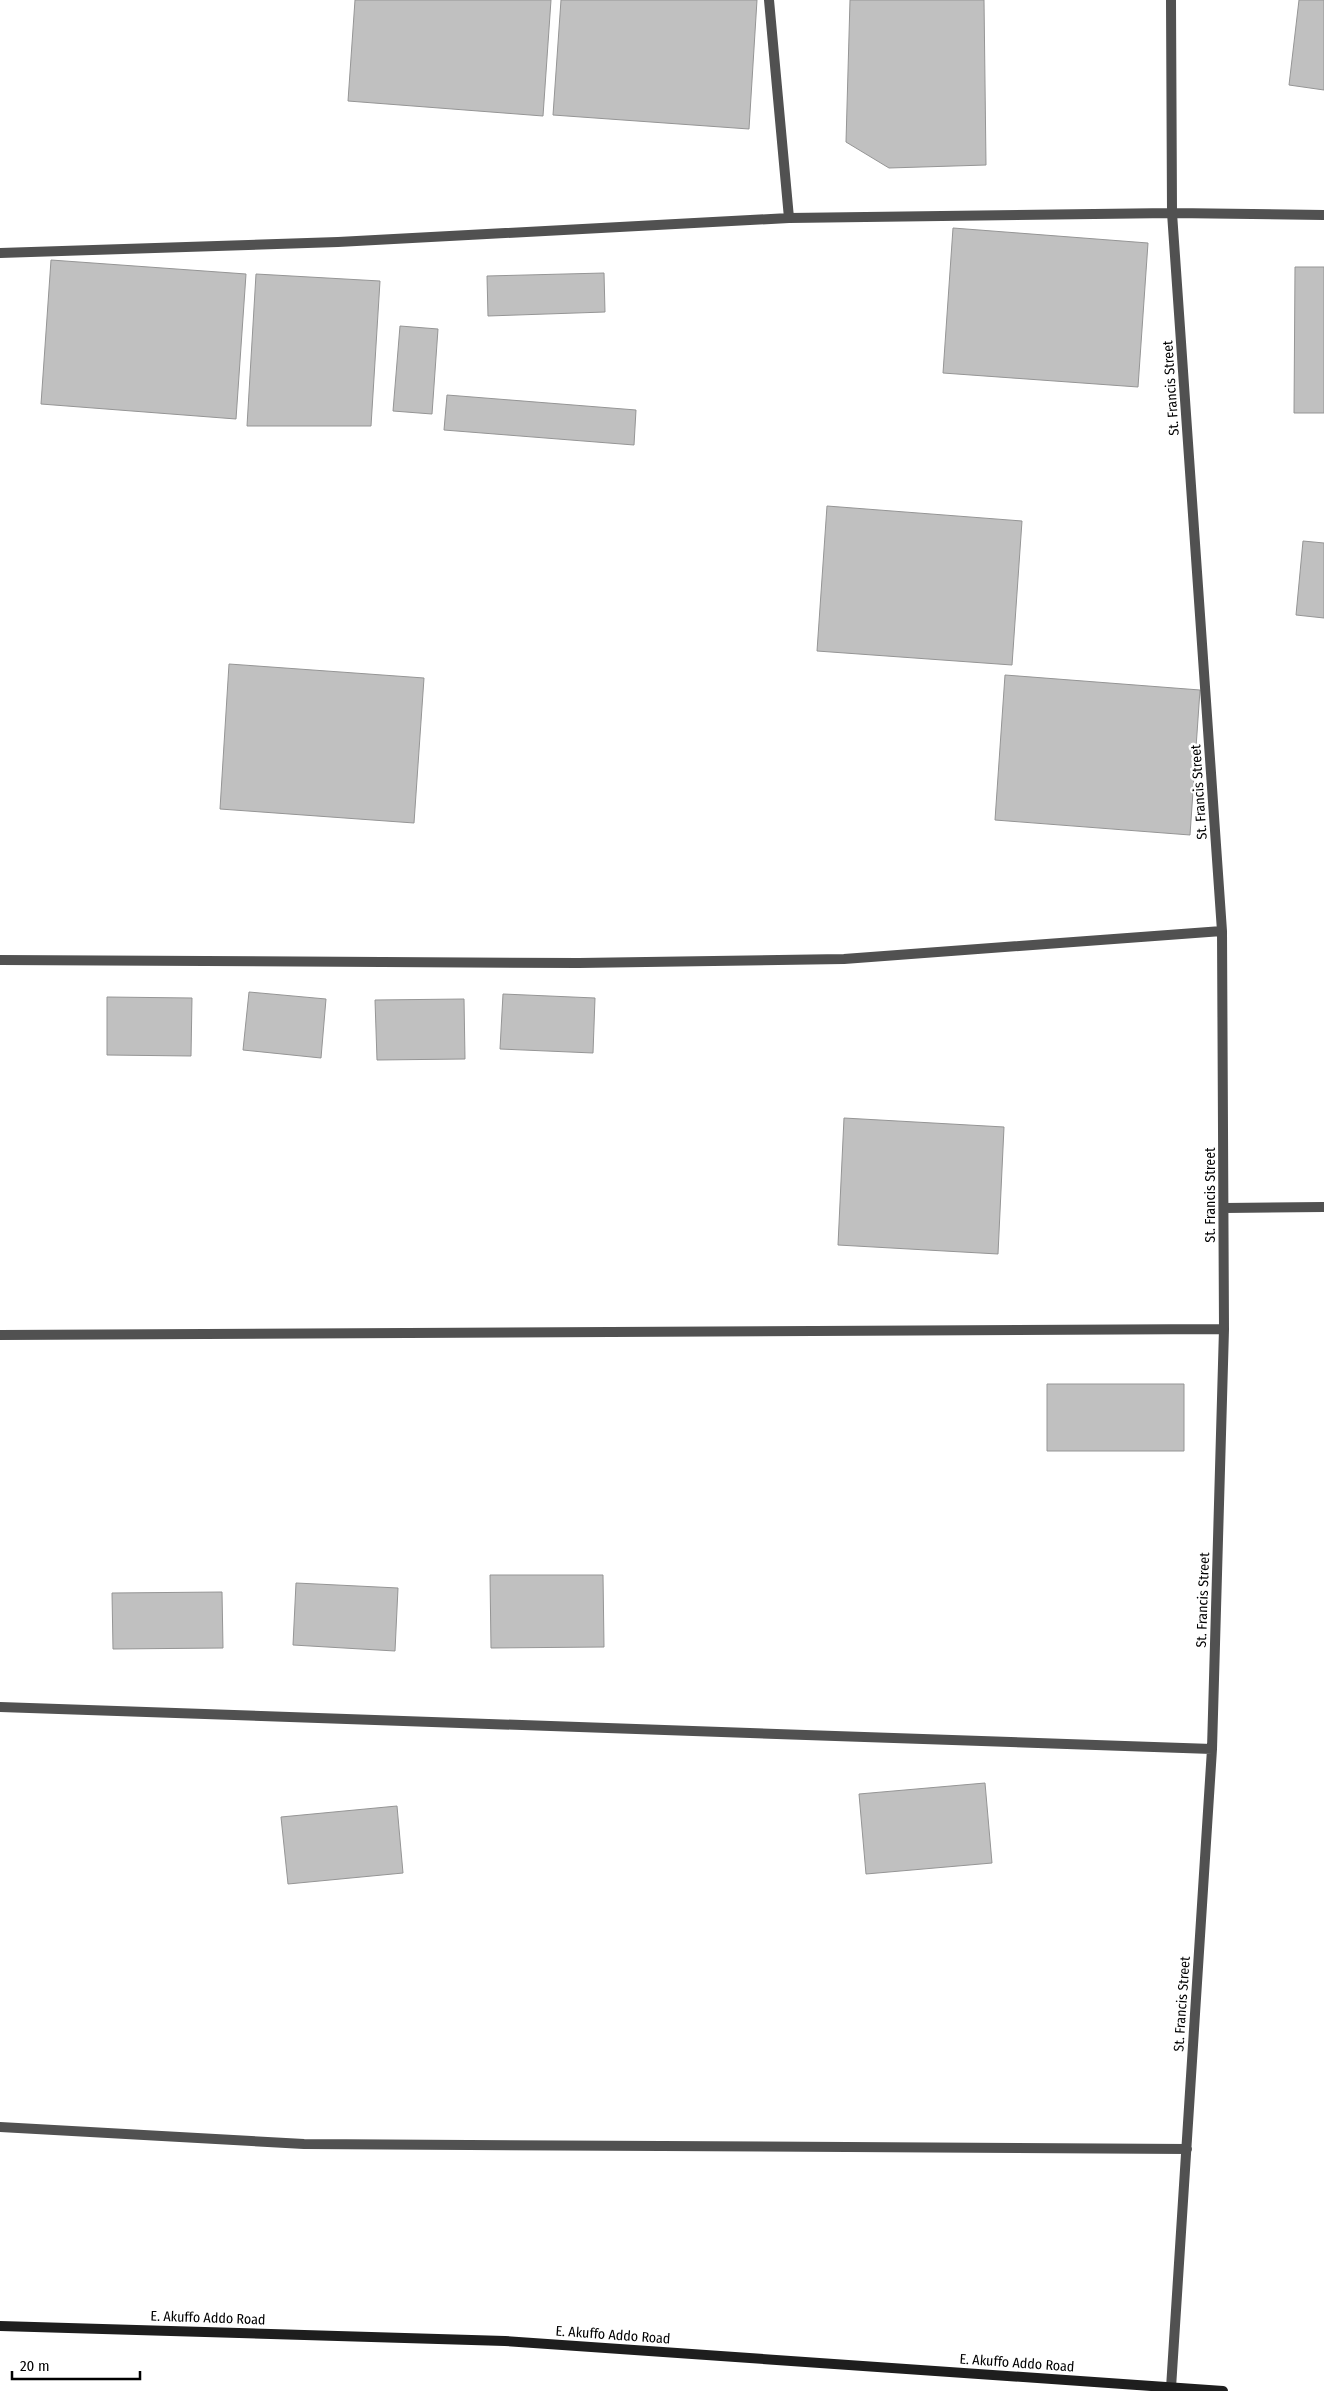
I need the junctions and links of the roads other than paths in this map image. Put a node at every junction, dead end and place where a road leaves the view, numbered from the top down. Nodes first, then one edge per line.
1 (768, 0) edge
2 (1171, 0) edge
3 (1172, 213) junction
4 (1324, 215) edge
5 (789, 218) junction
6 (0, 253) edge
7 (1222, 931) junction
8 (0, 960) edge
9 (1324, 1207) edge
10 (1224, 1208) junction
11 (1224, 1329) junction
12 (0, 1335) edge
13 (0, 1707) edge
14 (1212, 1749) junction
15 (0, 2127) edge
16 (1187, 2149) junction
17 (0, 2326) edge
18 (1171, 2389) edge
19 (1223, 2391) edge

1 - 5 street
2 - 3 street, St. Francis Street
3 - 4 street
3 - 5 street
3 - 7 street, St. Francis Street
5 - 6 street
7 - 8 street
7 - 10 street, St. Francis Street
9 - 10 street
10 - 11 street, St. Francis Street
11 - 12 street
11 - 14 street, St. Francis Street
13 - 14 street
14 - 16 street, St. Francis Street
15 - 16 street
16 - 18 street, St. Francis Street
17 - 18 main road, E. Akuffo Addo Road
18 - 19 main road, E. Akuffo Addo Road

